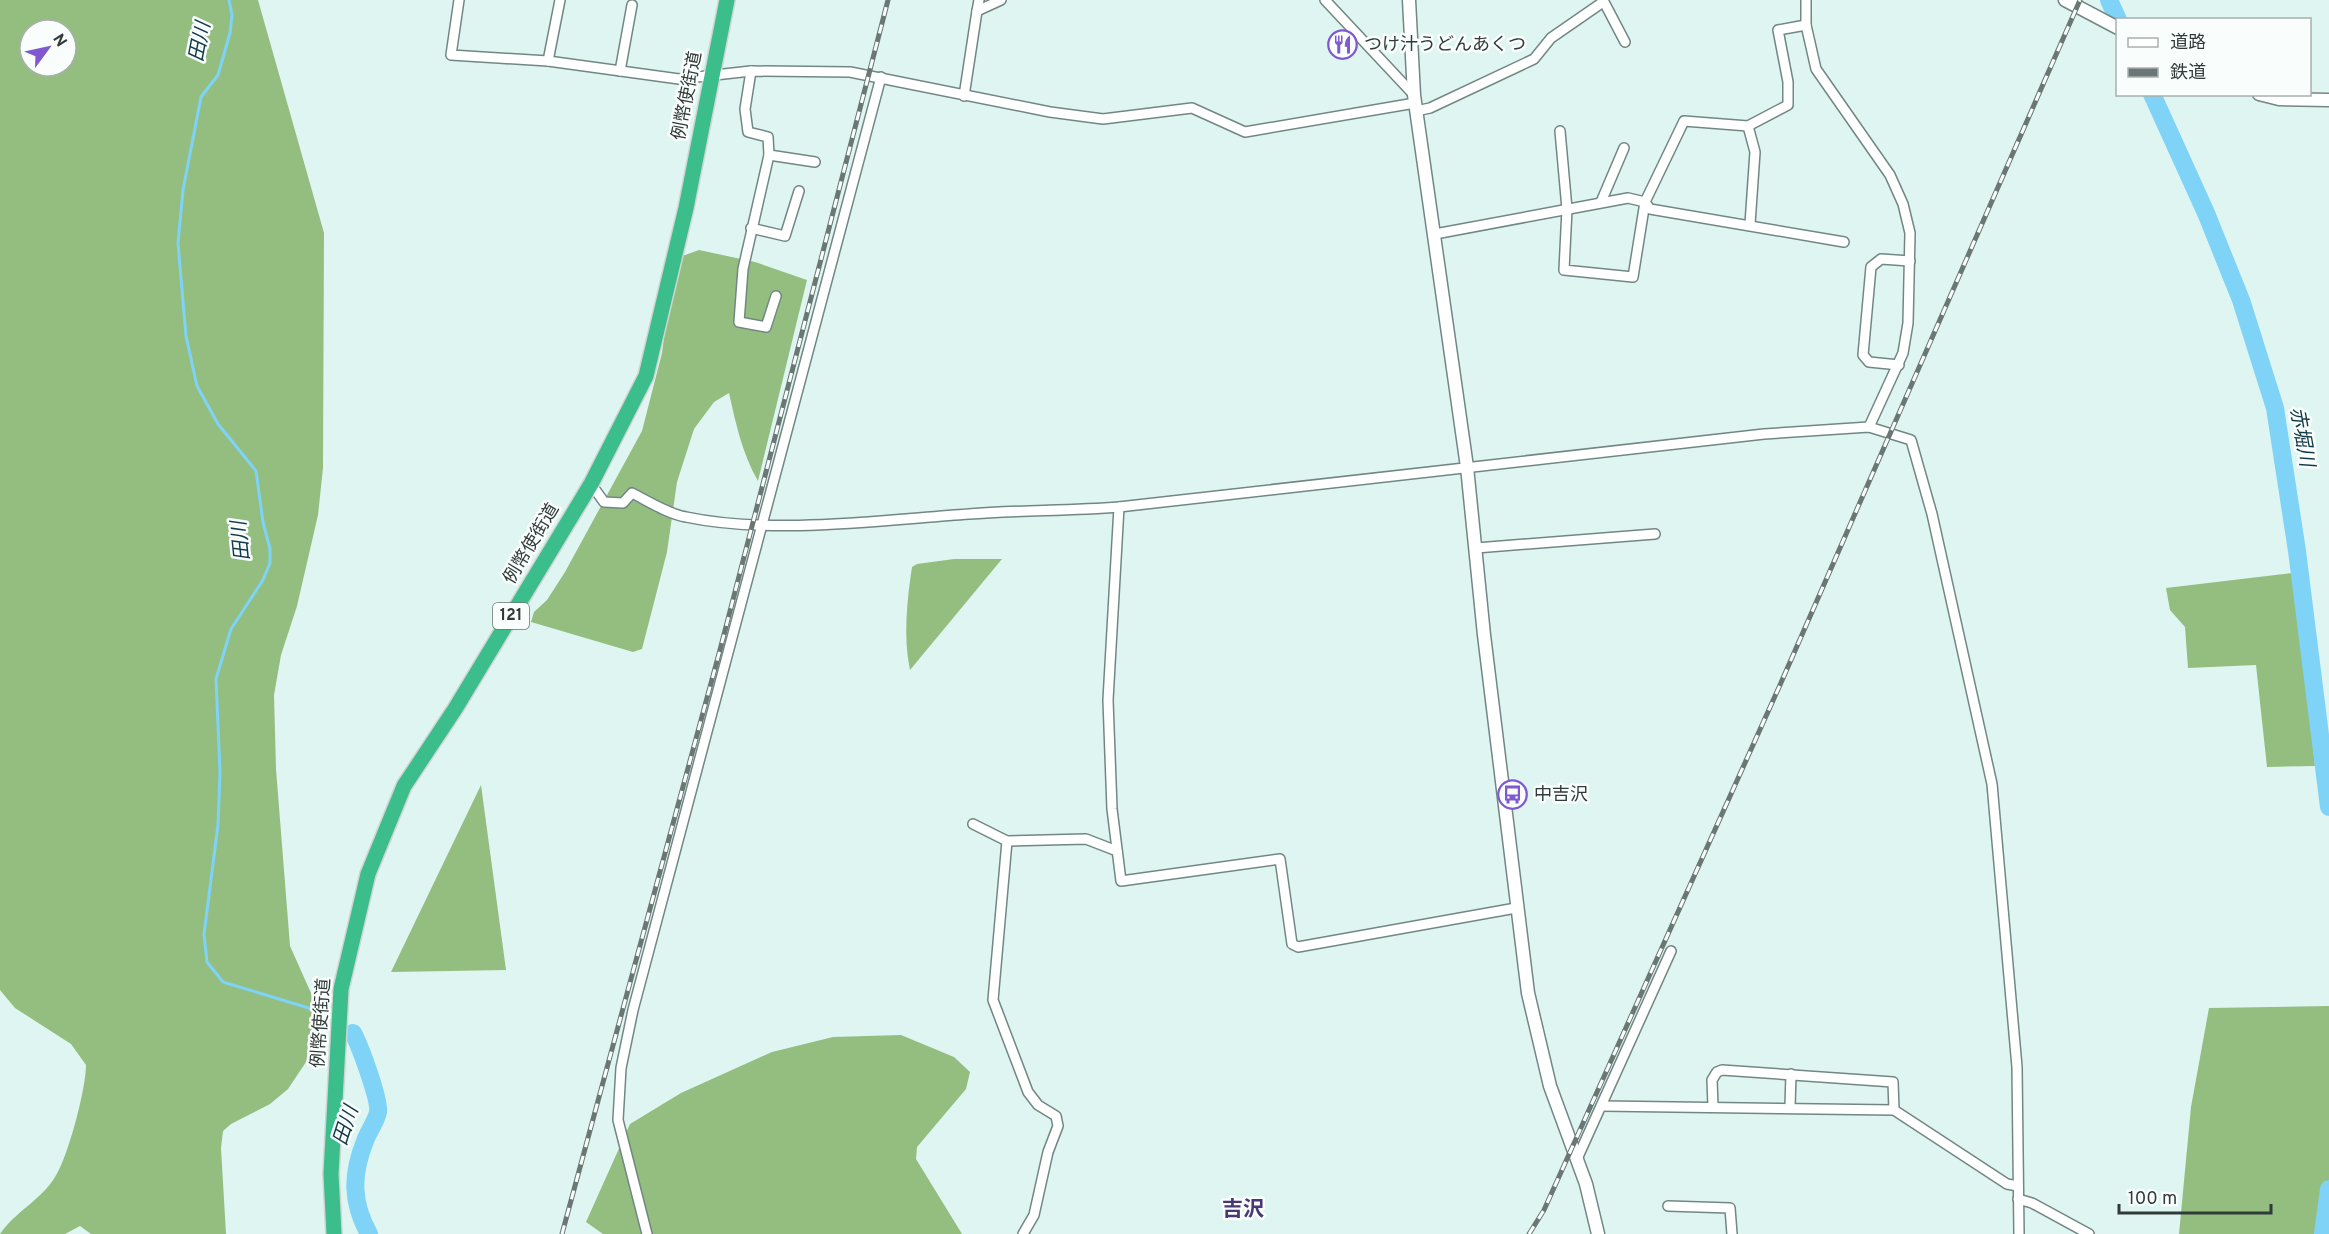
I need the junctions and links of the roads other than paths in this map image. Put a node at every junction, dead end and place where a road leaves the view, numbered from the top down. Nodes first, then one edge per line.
1 (459, 0) edge
2 (560, 0) edge
3 (727, 0) edge
4 (980, 0) edge
5 (1001, 0) edge
6 (1324, 0) edge
7 (1409, 0) edge
8 (1806, 0) edge
9 (2065, 0) edge
10 (1603, 1) edge
11 (632, 5) dead end
12 (978, 11) junction
13 (1806, 25) junction
14 (2116, 27) edge
15 (1625, 42) dead end
16 (548, 61) junction
17 (620, 71) junction
18 (751, 71) junction
19 (712, 76) junction
20 (881, 77) junction
21 (964, 96) junction
22 (2267, 96) edge
23 (2329, 100) edge
24 (1415, 103) junction
25 (1748, 126) junction
26 (1560, 131) dead end
27 (1624, 148) dead end
28 (769, 155) junction
29 (815, 162) dead end
30 (799, 191) dead end
31 (1601, 202) junction
32 (1645, 202) junction
33 (1567, 209) junction
34 (1750, 224) junction
35 (751, 228) junction
36 (1435, 234) junction
37 (1844, 242) dead end
38 (1910, 261) junction
39 (776, 296) dead end
40 (1899, 365) junction
41 (1869, 427) junction
42 (1467, 467) junction
43 (591, 484) junction
44 (1119, 507) junction
45 (764, 525) junction
46 (1655, 534) dead end
47 (1476, 548) junction
48 (973, 824) dead end
49 (1007, 841) junction
50 (1117, 851) junction
51 (1516, 908) junction
52 (1671, 951) dead end
53 (1791, 1074) junction
54 (1602, 1106) junction
55 (1713, 1106) junction
56 (1790, 1107) junction
57 (1893, 1110) junction
58 (1577, 1159) junction
59 (2018, 1186) junction
60 (2018, 1199) junction
61 (1668, 1206) dead end
62 (334, 1234) edge
63 (647, 1234) edge
64 (1023, 1234) edge
65 (1598, 1234) edge
66 (1732, 1234) edge
67 (2019, 1234) edge
68 (2090, 1234) edge

1 - 16 street
2 - 16 street
3 - 19 highway, 例幣使街道 / 121
4 - 12 street
5 - 12 street
6 - 24 street
7 - 24 street
8 - 13 street
9 - 14 street
10 - 15 street
10 - 24 street
11 - 17 street
12 - 21 street
13 - 25 street
13 - 38 street
16 - 17 street
17 - 19 street
18 - 19 street
18 - 20 street
18 - 28 street
19 - 43 highway, 例幣使街道 / 121
20 - 21 street
20 - 45 street
21 - 24 street
22 - 23 street
24 - 36 street
25 - 32 street
25 - 34 street
26 - 33 street
27 - 31 street
28 - 29 street
28 - 35 street
30 - 35 street
31 - 32 street
31 - 33 street
32 - 33 street
32 - 34 street
33 - 36 street
34 - 37 street
35 - 39 street
36 - 42 street
38 - 40 street
38 - 40 street
40 - 41 street
41 - 42 street
41 - 59 street
42 - 44 street
42 - 47 street
43 - 45 street
43 - 62 highway, 例幣使街道 / 121
44 - 45 street
44 - 50 street
45 - 63 street
46 - 47 street
47 - 51 street
48 - 49 street
49 - 50 street
49 - 64 street
50 - 51 street
51 - 58 street
52 - 54 street
53 - 55 street
53 - 56 street
53 - 57 street
54 - 55 street
54 - 58 street
55 - 56 street
56 - 57 street
57 - 59 street
58 - 65 street
59 - 60 street
60 - 67 street
60 - 68 street
61 - 66 street

